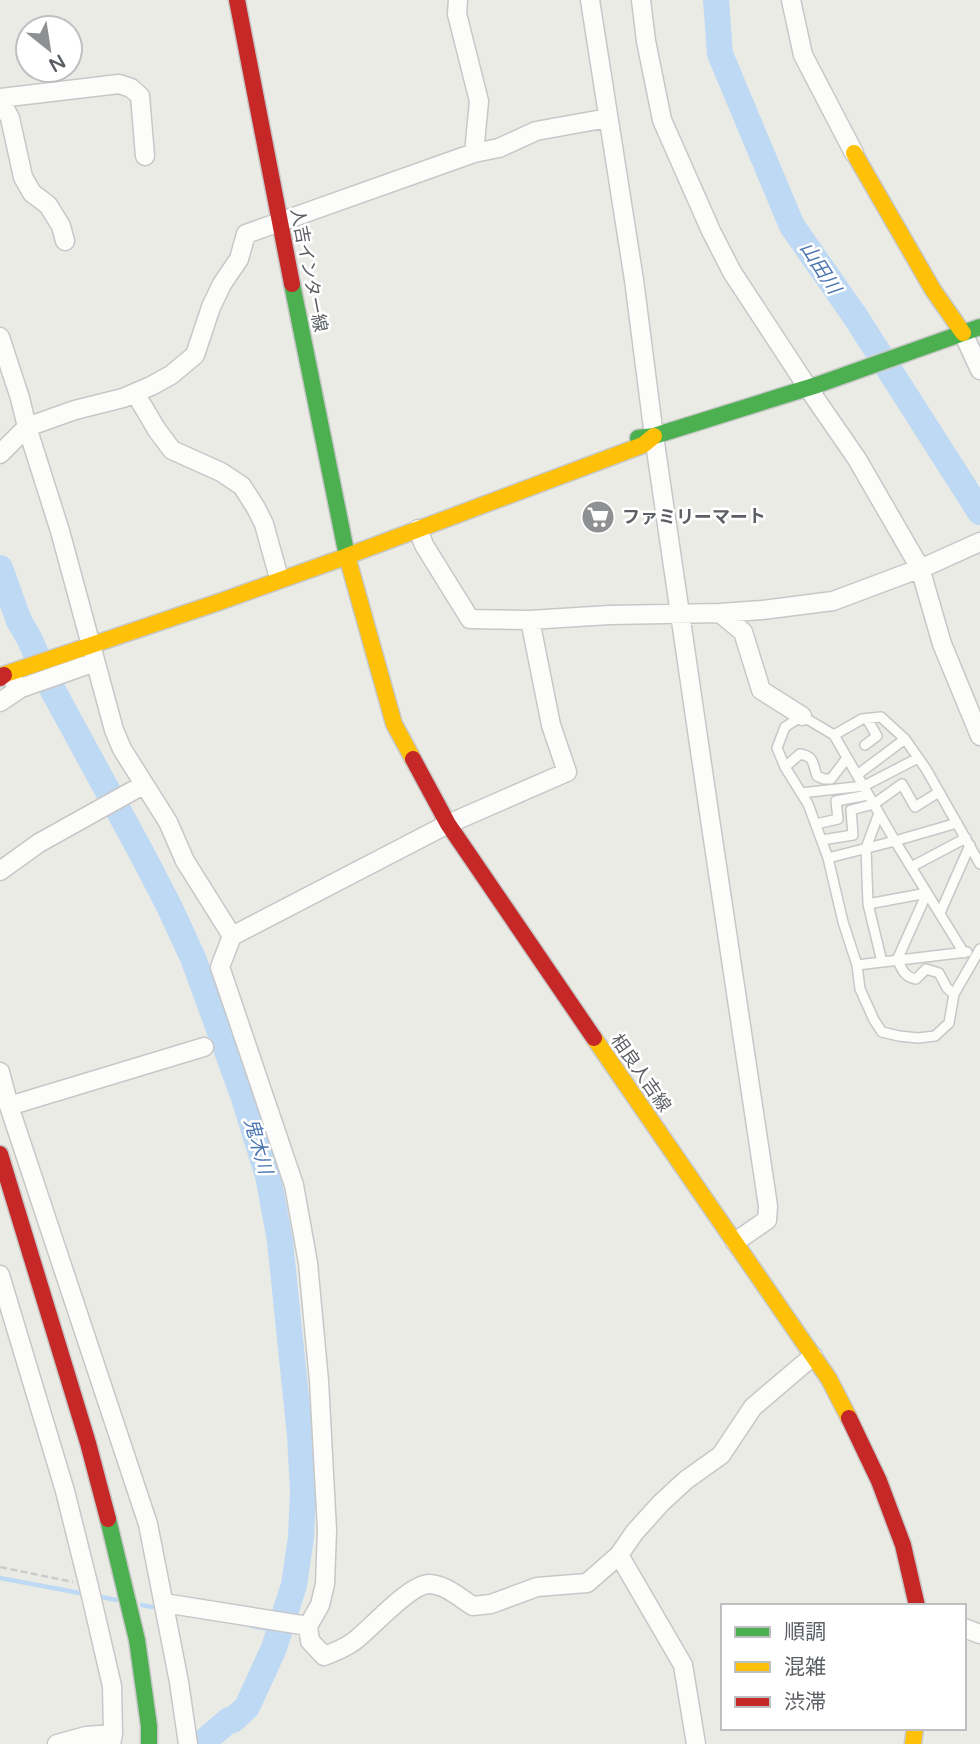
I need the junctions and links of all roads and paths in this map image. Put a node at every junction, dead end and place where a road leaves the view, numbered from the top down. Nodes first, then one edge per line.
1 (237, 0) edge
2 (458, 0) edge
3 (590, 0) edge
4 (641, 0) edge
5 (791, 0) edge
6 (0, 99) edge
7 (608, 118) junction
8 (474, 153) junction
9 (854, 153) joint
10 (145, 156) dead end
11 (281, 222) junction
12 (65, 241) dead end
13 (965, 333) edge
14 (0, 337) edge
15 (980, 370) edge
16 (812, 387) junction
17 (135, 393) junction
18 (27, 427) junction
19 (654, 436) junction
20 (0, 454) edge
21 (418, 529) junction
22 (980, 542) edge
23 (346, 552) junction
24 (925, 567) junction
25 (276, 571) junction
26 (681, 613) junction
27 (720, 613) junction
28 (530, 620) junction
29 (91, 647) junction
30 (51, 661) junction
31 (6, 670) edge
32 (21, 688) junction
33 (0, 702) edge
34 (802, 716) junction
35 (867, 719) junction
36 (834, 735) junction
37 (980, 736) edge
38 (905, 739) junction
39 (865, 745) dead end
40 (847, 758) junction
41 (918, 758) junction
42 (785, 767) junction
43 (857, 775) junction
44 (143, 785) junction
45 (939, 792) junction
46 (801, 793) junction
47 (869, 795) junction
48 (879, 813) junction
49 (957, 823) junction
50 (448, 824) junction
51 (816, 824) junction
52 (822, 840) junction
53 (895, 841) junction
54 (968, 841) junction
55 (866, 848) junction
56 (828, 858) junction
57 (980, 864) edge
58 (911, 867) junction
59 (0, 871) edge
60 (927, 893) junction
61 (868, 904) junction
62 (940, 913) junction
63 (232, 936) junction
64 (979, 950) edge
65 (964, 953) junction
66 (897, 960) junction
67 (882, 962) junction
68 (857, 965) junction
69 (954, 994) junction
70 (204, 1047) dead end
71 (0, 1072) edge
72 (9, 1106) junction
73 (0, 1154) edge
74 (735, 1242) junction
75 (0, 1275) edge
76 (813, 1356) junction
77 (619, 1555) junction
78 (0, 1567) edge
79 (89, 1587) junction
80 (164, 1603) junction
81 (916, 1604) edge
82 (307, 1625) junction
83 (112, 1739) edge
84 (57, 1744) edge
85 (149, 1744) edge
86 (188, 1744) edge
87 (696, 1744) edge

1 - 11 main road, 人吉インター線
2 - 8 street
3 - 7 street
4 - 16 street
5 - 9 street
6 - 10 street
6 - 12 street
7 - 8 street
7 - 19 street
8 - 11 street
9 - 13 main road
11 - 17 street
11 - 23 main road, 人吉インター線
13 - 15 street
13 - 16 main road
14 - 18 street
16 - 19 main road
16 - 24 street
17 - 18 street
17 - 25 street
18 - 20 street
18 - 29 street
19 - 21 main road
19 - 23 main road
19 - 26 street
21 - 23 main road
21 - 28 street
22 - 24 street
23 - 25 main road
23 - 29 main road
23 - 50 main road, 相良人吉線
24 - 27 street
24 - 37 street
25 - 29 main road
26 - 27 street
26 - 28 street
26 - 74 street
27 - 34 street
28 - 50 street
29 - 30 street
29 - 30 main road
29 - 44 street
30 - 31 main road
30 - 32 street
31 - 32 street
32 - 33 street
34 - 36 lane
34 - 42 lane
35 - 36 lane
35 - 38 lane
35 - 39 lane
36 - 40 lane
38 - 41 lane
38 - 43 lane
40 - 42 lane
40 - 43 lane
41 - 45 lane
41 - 47 lane
42 - 46 lane
43 - 47 lane
44 - 59 street
44 - 63 street
45 - 47 lane
45 - 49 lane
46 - 47 lane
46 - 51 lane
47 - 48 lane
47 - 51 lane
47 - 52 lane
48 - 53 lane
48 - 55 lane
49 - 53 lane
49 - 54 lane
50 - 63 street
50 - 74 main road, 相良人吉線
51 - 52 lane
52 - 56 lane
53 - 55 lane
53 - 58 lane
54 - 57 lane
54 - 58 lane
54 - 62 lane
55 - 56 lane
55 - 61 lane
56 - 68 lane
58 - 60 lane
60 - 61 lane
60 - 62 lane
60 - 66 lane
61 - 67 lane
62 - 65 lane
63 - 82 street
64 - 65 lane
64 - 69 lane
65 - 66 lane
66 - 67 lane
66 - 69 lane
67 - 68 lane
68 - 69 lane
70 - 72 street
71 - 72 street
72 - 80 street
73 - 85 main road
74 - 76 main road, 相良人吉線
75 - 79 street
76 - 77 street
76 - 81 main road, 相良人吉線
77 - 82 street
77 - 87 street
78 - 79 path
79 - 83 street
80 - 82 street
80 - 86 street
83 - 84 street

